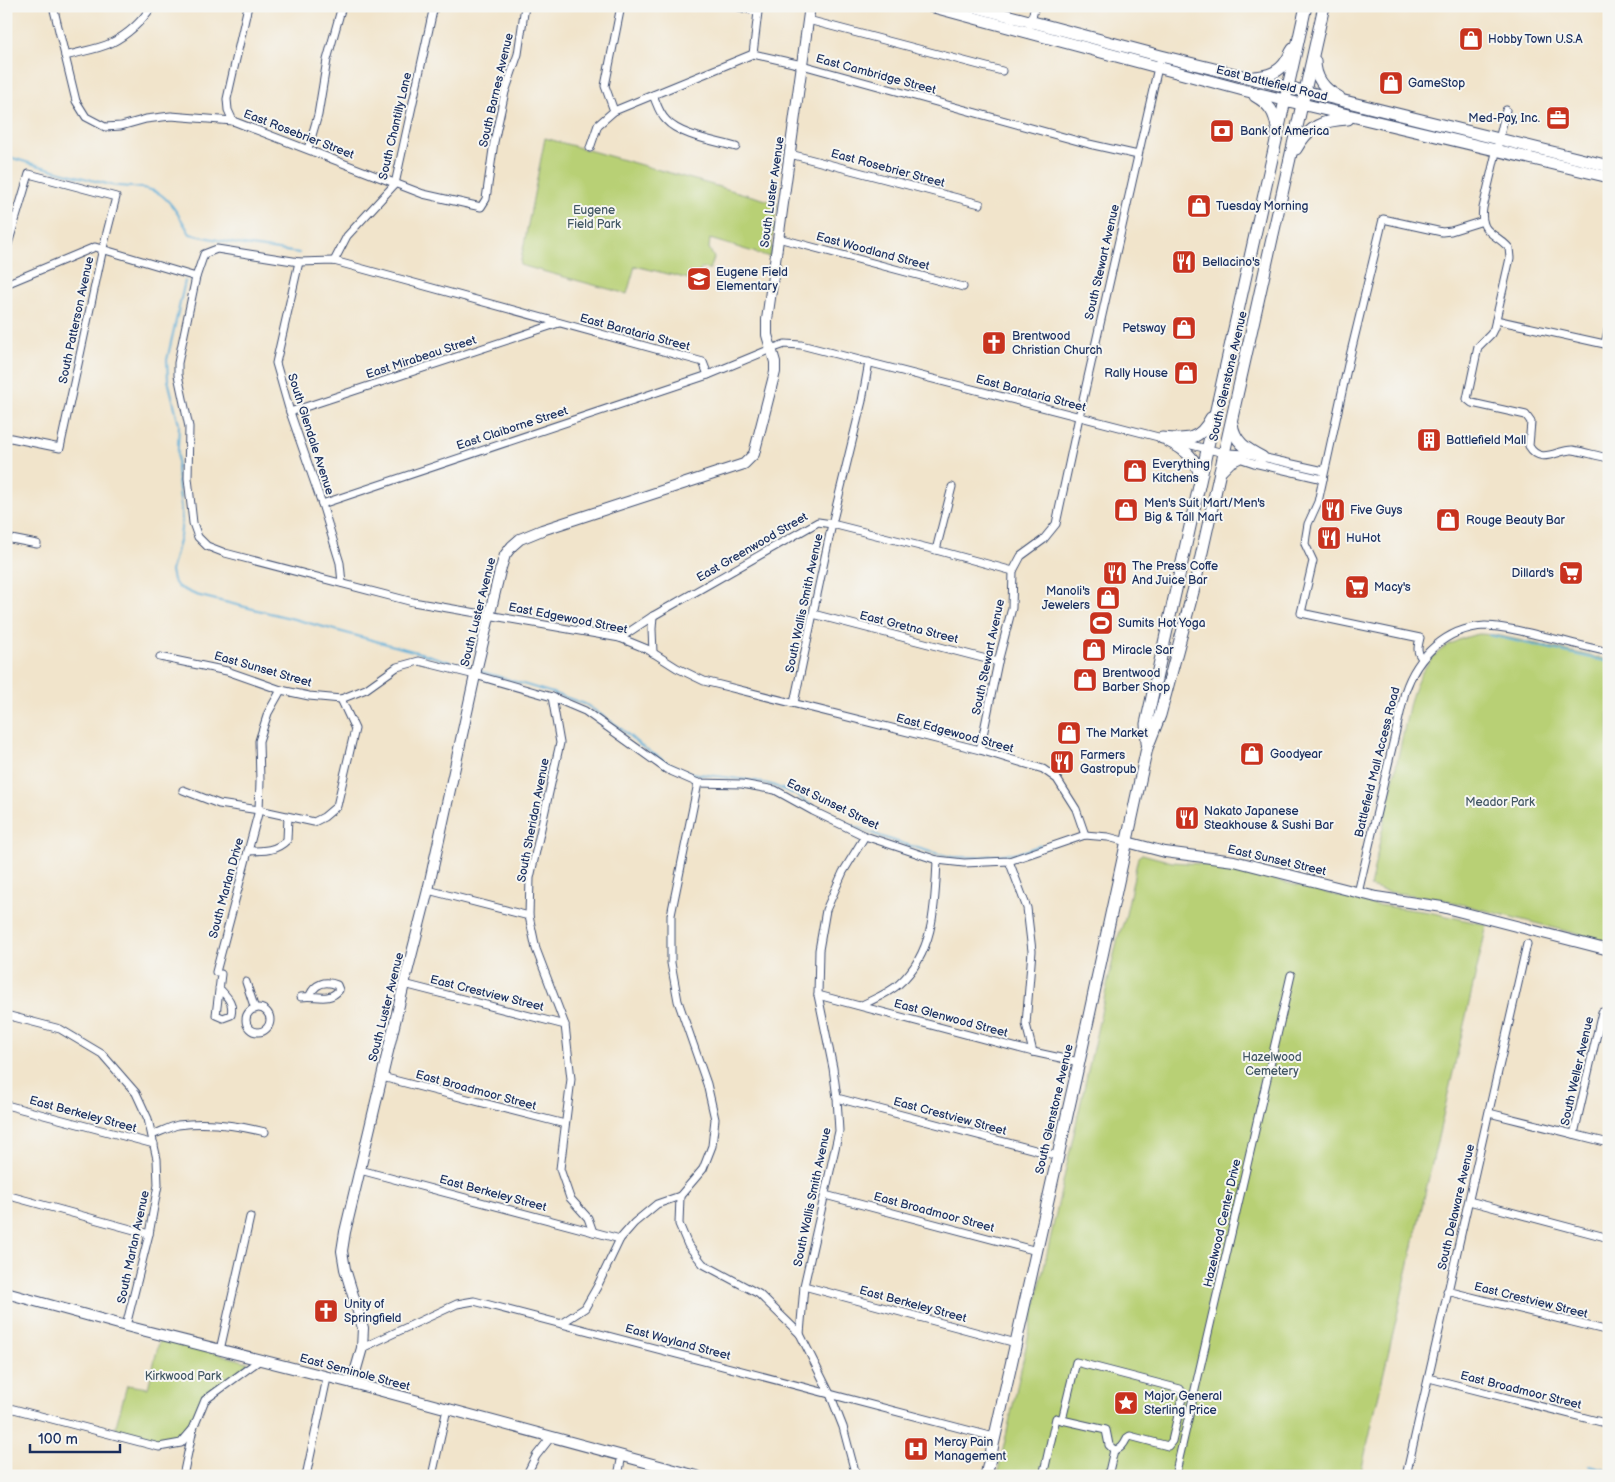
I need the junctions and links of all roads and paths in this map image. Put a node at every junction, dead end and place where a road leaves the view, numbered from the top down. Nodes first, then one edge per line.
1 (53, 6) edge
2 (152, 6) edge
3 (248, 6) edge
4 (342, 6) edge
5 (434, 6) edge
6 (525, 6) edge
7 (622, 6) edge
8 (735, 6) edge
9 (810, 6) edge
10 (930, 6) edge
11 (972, 6) edge
12 (1035, 6) edge
13 (1306, 6) edge
14 (1324, 6) edge
15 (808, 20) junction
16 (1029, 28) junction
17 (1298, 42) junction
18 (1314, 49) junction
19 (753, 54) junction
20 (65, 56) junction
21 (1160, 62) junction
22 (802, 65) junction
23 (1002, 71) dead end
24 (1246, 77) junction
25 (1288, 88) junction
26 (1247, 91) junction
27 (1305, 92) junction
28 (653, 95) junction
29 (1285, 101) junction
30 (1348, 102) junction
31 (1302, 105) junction
32 (1506, 110) dead end
33 (614, 111) junction
34 (1362, 119) junction
35 (233, 121) junction
36 (1278, 133) junction
37 (1498, 145) junction
38 (736, 147) dead end
39 (590, 148) dead end
40 (308, 149) junction
41 (790, 154) junction
42 (1138, 155) junction
43 (1290, 159) junction
44 (1609, 166) edge
45 (1609, 177) edge
46 (395, 184) junction
47 (980, 204) dead end
48 (481, 207) joint
49 (6, 216) edge
50 (15, 218) junction
51 (1482, 220) junction
52 (778, 238) junction
53 (103, 248) junction
54 (6, 251) edge
55 (334, 261) junction
56 (298, 262) junction
57 (196, 276) junction
58 (6, 284) edge
59 (963, 287) dead end
60 (1496, 320) junction
61 (559, 322) junction
62 (1609, 326) edge
63 (1607, 344) edge
64 (771, 349) junction
65 (869, 362) junction
66 (708, 375) junction
67 (1218, 398) junction
68 (290, 412) junction
69 (1079, 417) junction
70 (1232, 419) junction
71 (6, 437) edge
72 (1162, 438) junction
73 (1207, 449) junction
74 (1224, 453) junction
75 (1262, 457) junction
76 (1238, 458) junction
77 (1609, 458) edge
78 (1324, 471) junction
79 (1220, 472) junction
80 (1323, 479) junction
81 (1200, 482) junction
82 (952, 487) dead end
83 (322, 504) junction
84 (832, 524) junction
85 (6, 538) edge
86 (38, 544) dead end
87 (936, 550) junction
88 (1013, 571) junction
89 (342, 584) junction
90 (489, 614) junction
91 (813, 614) junction
92 (653, 616) junction
93 (620, 638) junction
94 (1609, 652) edge
95 (654, 653) junction
96 (160, 657) dead end
97 (1422, 658) junction
98 (998, 662) junction
99 (476, 671) junction
100 (281, 690) junction
101 (552, 697) junction
102 (341, 699) junction
103 (794, 703) junction
104 (1147, 748) junction
105 (980, 750) junction
106 (698, 783) junction
107 (183, 790) dead end
108 (259, 810) junction
109 (288, 817) junction
110 (1085, 835) junction
111 (865, 836) junction
112 (1126, 842) junction
113 (248, 851) junction
114 (937, 860) junction
115 (1009, 861) junction
116 (428, 890) junction
117 (1358, 893) junction
118 (529, 916) junction
119 (1527, 944) dead end
120 (1609, 950) edge
121 (1291, 975) dead end
122 (246, 982) dead end
123 (404, 984) junction
124 (219, 988) dead end
125 (818, 994) junction
126 (310, 995) dead end
127 (301, 996) dead end
128 (862, 1006) junction
129 (255, 1009) dead end
130 (1602, 1012) dead end
131 (6, 1014) edge
132 (564, 1025) junction
133 (1033, 1052) junction
134 (1079, 1062) junction
135 (382, 1077) junction
136 (837, 1098) junction
137 (6, 1105) edge
138 (1489, 1113) junction
139 (565, 1124) junction
140 (265, 1132) dead end
141 (1574, 1134) junction
142 (152, 1135) junction
143 (1609, 1143) edge
144 (154, 1144) junction
145 (1058, 1156) junction
146 (360, 1170) junction
147 (825, 1194) junction
148 (6, 1195) edge
149 (680, 1196) junction
150 (1469, 1201) junction
151 (250, 1217) dead end
152 (593, 1232) junction
153 (149, 1234) junction
154 (1609, 1238) edge
155 (620, 1239) junction
156 (1037, 1250) junction
157 (804, 1286) junction
158 (1447, 1291) junction
159 (6, 1293) edge
160 (562, 1323) junction
161 (126, 1326) junction
162 (1609, 1331) edge
163 (800, 1334) junction
164 (1016, 1343) junction
165 (362, 1348) junction
166 (220, 1350) junction
167 (260, 1360) junction
168 (327, 1378) junction
169 (1429, 1378) junction
170 (352, 1383) junction
171 (830, 1394) junction
172 (6, 1407) edge
173 (447, 1409) junction
174 (1059, 1419) junction
175 (1609, 1424) edge
176 (193, 1429) junction
177 (551, 1437) junction
178 (994, 1437) junction
179 (1114, 1450) junction
180 (622, 1456) junction
181 (183, 1476) edge
182 (306, 1476) edge
183 (432, 1476) edge
184 (526, 1476) edge
185 (618, 1476) edge
186 (697, 1476) edge
187 (856, 1476) edge
188 (986, 1476) edge
189 (1043, 1476) edge
190 (1108, 1476) edge
191 (1174, 1476) edge
192 (1406, 1476) edge

1 - 20 street
2 - 20 street
3 - 35 street
4 - 40 street
5 - 46 street, South Chantilly Lane
6 - 48 street, South Barnes Avenue
7 - 33 street
8 - 19 street
9 - 15 street, South Luster Avenue
10 - 16 main road, East Battlefield Road
11 - 16 main road, East Battlefield Road
12 - 16 street
13 - 17 main road, South Glenstone Avenue
14 - 18 main road, South Glenstone Avenue
15 - 22 street, South Luster Avenue
15 - 23 street
16 - 21 main road, East Battlefield Road
17 - 24 main road
17 - 25 main road, South Glenstone Avenue
18 - 27 main road, South Glenstone Avenue
18 - 30 main road
19 - 22 street, East Cambridge Street
19 - 28 street
20 - 35 street, East Rosebrier Street
21 - 24 main road, East Battlefield Road
21 - 26 main road, East Battlefield Road
21 - 42 street, South Stewart Avenue
22 - 41 street, South Luster Avenue
22 - 42 street, East Cambridge Street
24 - 25 main road, East Battlefield Road
25 - 27 main road, East Battlefield Road
25 - 29 main road, South Glenstone Avenue
26 - 29 main road, East Battlefield Road
26 - 36 main road
27 - 30 main road, East Battlefield Road
27 - 31 main road, South Glenstone Avenue
28 - 33 street
28 - 38 street
29 - 31 main road, East Battlefield Road
29 - 36 main road, South Glenstone Avenue
30 - 37 main road, East Battlefield Road
31 - 34 main road, East Battlefield Road
31 - 43 main road, South Glenstone Avenue
32 - 37 street
33 - 39 street
34 - 37 main road, East Battlefield Road
34 - 43 main road
35 - 40 street, East Rosebrier Street
36 - 67 main road, South Glenstone Avenue
37 - 44 main road, East Battlefield Road
37 - 45 main road, East Battlefield Road
37 - 51 street
40 - 46 street, East Rosebrier Street
41 - 47 street, East Rosebrier Street
41 - 52 street, South Luster Avenue
42 - 69 street, South Stewart Avenue
43 - 70 main road, South Glenstone Avenue
46 - 48 street, East Rosebrier Street
46 - 55 street, South Chantilly Lane
49 - 50 street
50 - 53 street, South Patterson Avenue
50 - 54 street
51 - 60 street
51 - 78 street
52 - 59 street, East Woodland Street
52 - 64 street, South Luster Avenue
53 - 57 street
53 - 58 street
53 - 71 street, South Patterson Avenue
55 - 56 street, East Barataria Street
55 - 61 street, East Barataria Street
56 - 57 street, East Barataria Street
56 - 68 street, South Glendale Avenue
57 - 89 street, East Edgewood Street
60 - 63 street
60 - 77 street
61 - 66 street, East Barataria Street
61 - 68 street, East Mirabeau Street
62 - 63 street
64 - 65 street, East Barataria Street
64 - 66 street, East Barataria Street
64 - 90 street, South Luster Avenue
65 - 69 street, East Barataria Street
65 - 84 street, South Wallis Smith Avenue
66 - 83 street, East Claiborne Street
67 - 72 main road
67 - 73 main road, South Glenstone Avenue
68 - 83 street, South Glendale Avenue
69 - 72 street, East Barataria Street
69 - 88 street, South Stewart Avenue
70 - 74 main road, South Glenstone Avenue
70 - 75 main road
72 - 73 street, East Barataria Street
72 - 81 main road
73 - 74 street, East Barataria Street
73 - 81 main road, South Glenstone Avenue
74 - 75 street
74 - 76 street
74 - 79 main road, South Glenstone Avenue
75 - 78 street
76 - 79 main road
76 - 80 street
78 - 80 street
79 - 104 main road, South Glenstone Avenue
80 - 97 street
81 - 104 main road, South Glenstone Avenue
82 - 87 street
83 - 89 street, South Glendale Avenue
84 - 87 street, East Greenwood Street
84 - 91 street, South Wallis Smith Avenue
84 - 92 street, East Greenwood Street
85 - 86 street
87 - 88 street, East Greenwood Street
88 - 98 street, South Stewart Avenue
89 - 90 street, East Edgewood Street
90 - 93 street, East Edgewood Street
90 - 99 street, South Luster Avenue
91 - 98 street, East Gretna Street
91 - 103 street, South Wallis Smith Avenue
92 - 93 street, East Greenwood Street
92 - 95 street
93 - 95 street, East Edgewood Street
94 - 97 street, Battlefield Mall Access Road
95 - 103 street, East Edgewood Street
96 - 100 street, East Sunset Street
97 - 117 street, Battlefield Mall Access Road
98 - 105 street, South Stewart Avenue
99 - 101 street, East Sunset Street
99 - 102 street, East Sunset Street
99 - 116 street, South Luster Avenue
100 - 102 street, East Sunset Street
100 - 108 street
101 - 106 street, East Sunset Street
101 - 118 street, South Sheridan Avenue
102 - 109 street
103 - 105 street, East Edgewood Street
104 - 112 main road, South Glenstone Avenue
105 - 110 street, East Edgewood Street
106 - 111 street, East Sunset Street
106 - 149 street
107 - 108 street
108 - 109 street
108 - 113 street, South Marlan Drive
109 - 113 street
110 - 112 street, East Sunset Street
110 - 115 street, East Sunset Street
111 - 114 street, East Sunset Street
111 - 125 street, South Wallis Smith Avenue
112 - 117 street, East Sunset Street
112 - 134 main road, South Glenstone Avenue
113 - 124 street, South Marlan Drive
114 - 115 street, East Sunset Street
114 - 128 street
115 - 133 street
116 - 118 street
116 - 123 street, South Luster Avenue
117 - 120 street, East Sunset Street
118 - 132 street, South Sheridan Avenue
119 - 138 street, South Delaware Avenue
121 - 191 street, Hazelwood Center Drive
122 - 129 street
123 - 132 street, East Crestview Street
123 - 135 street, South Luster Avenue
125 - 128 street, East Glenwood Street
125 - 136 street, South Wallis Smith Avenue
126 - 127 street
128 - 133 street, East Glenwood Street
130 - 141 street, South Weller Avenue
131 - 142 street
132 - 139 street, South Sheridan Avenue
133 - 134 street, East Glenwood Street
134 - 145 main road, South Glenstone Avenue
135 - 139 street, East Broadmoor Street
135 - 146 street, South Luster Avenue
136 - 145 street, East Crestview Street
136 - 147 street, South Wallis Smith Avenue
137 - 144 street, East Berkeley Street
138 - 141 street
138 - 150 street, South Delaware Avenue
139 - 152 street, South Sheridan Avenue
140 - 142 street, East Berkeley Street
141 - 143 street
142 - 144 street
144 - 153 street, South Marlan Avenue
145 - 156 main road, South Glenstone Avenue
146 - 152 street, East Berkeley Street
146 - 165 street, South Luster Avenue
147 - 156 street, East Broadmoor Street
147 - 157 street, South Wallis Smith Avenue
148 - 153 street
149 - 155 street
149 - 163 street
150 - 154 street
150 - 158 street, South Delaware Avenue
151 - 166 street
152 - 155 street, East Berkeley Street
153 - 161 street, South Marlan Avenue
155 - 160 street
156 - 164 main road, South Glenstone Avenue
157 - 163 street, South Wallis Smith Avenue
157 - 164 street, East Berkeley Street
158 - 162 street, East Crestview Street
158 - 169 street, South Delaware Avenue
159 - 161 street, East Seminole Street
160 - 165 street, East Wayland Street
160 - 171 street, East Wayland Street
161 - 166 street, East Seminole Street
163 - 171 street
164 - 178 main road, South Glenstone Avenue
165 - 170 street, South Luster Avenue
166 - 167 street, East Seminole Street
167 - 168 street, East Seminole Street
167 - 176 street
168 - 170 street, East Seminole Street
168 - 182 street
169 - 175 street, East Broadmoor Street
169 - 192 street, South Delaware Avenue
170 - 173 street, East Seminole Street
171 - 178 street, East Wayland Street
171 - 187 street
172 - 176 street
173 - 177 street, East Seminole Street
173 - 183 street
174 - 179 street
174 - 179 street
174 - 189 street
176 - 181 street
177 - 180 street, East Seminole Street
177 - 184 street
178 - 188 main road, South Glenstone Avenue
179 - 190 street
180 - 185 street
180 - 186 street, East Seminole Street

